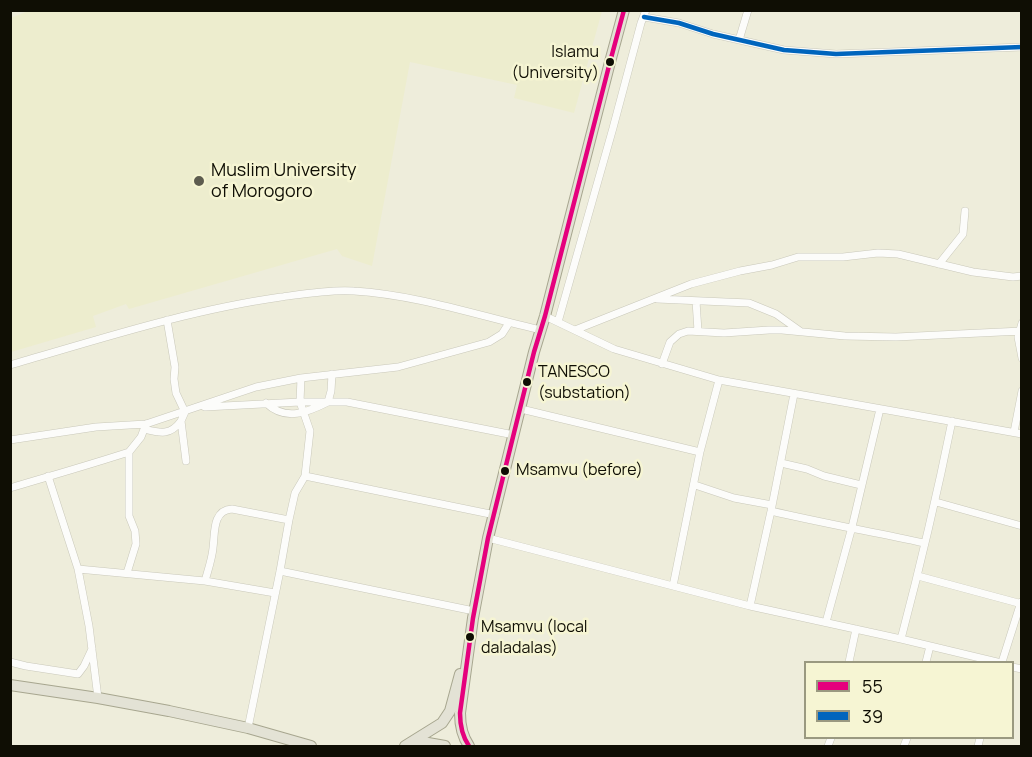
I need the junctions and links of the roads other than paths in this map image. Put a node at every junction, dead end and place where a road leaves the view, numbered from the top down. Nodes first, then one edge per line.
1 (624, 10) edge
2 (748, 10) edge
3 (645, 14) edge
4 (739, 40) junction
5 (1022, 47) edge
6 (965, 211) dead end
7 (939, 264) junction
8 (1022, 276) edge
9 (652, 299) junction
10 (696, 301) junction
11 (545, 316) junction
12 (167, 320) junction
13 (558, 322) junction
14 (509, 323) junction
15 (1021, 328) edge
16 (541, 330) junction
17 (574, 330) junction
18 (698, 331) junction
19 (802, 333) junction
20 (1022, 358) edge
21 (662, 364) junction
22 (10, 365) edge
23 (332, 374) junction
24 (301, 378) junction
25 (719, 380) junction
26 (1022, 391) edge
27 (794, 394) junction
28 (300, 402) junction
29 (328, 402) junction
30 (266, 404) junction
31 (196, 408) junction
32 (521, 409) junction
33 (880, 409) junction
34 (185, 412) junction
35 (304, 413) junction
36 (181, 421) junction
37 (951, 421) junction
38 (145, 427) junction
39 (1018, 433) edge
40 (514, 435) junction
41 (10, 440) edge
42 (129, 452) junction
43 (700, 452) junction
44 (186, 461) dead end
45 (781, 463) junction
46 (48, 476) junction
47 (304, 476) junction
48 (694, 485) junction
49 (861, 485) junction
50 (10, 488) edge
51 (936, 502) junction
52 (772, 508) junction
53 (495, 515) junction
54 (289, 520) junction
55 (1022, 526) edge
56 (852, 527) junction
57 (488, 538) junction
58 (924, 543) junction
59 (78, 569) junction
60 (280, 571) junction
61 (127, 573) junction
62 (918, 576) junction
63 (205, 581) junction
64 (673, 586) junction
65 (275, 593) junction
66 (1021, 602) edge
67 (750, 606) junction
68 (474, 610) junction
69 (826, 622) junction
70 (856, 629) junction
71 (901, 639) junction
72 (469, 642) junction
73 (930, 646) junction
74 (92, 649) junction
75 (849, 661) edge
76 (926, 661) edge
77 (992, 661) edge
78 (1001, 661) edge
79 (10, 662) edge
80 (10, 685) edge
81 (98, 698) junction
82 (248, 728) junction
83 (406, 745) edge
84 (311, 747) edge
85 (445, 747) edge
86 (469, 747) edge

1 - 11 highway
2 - 4 street
3 - 4 street
3 - 13 street
4 - 5 street
6 - 7 street
7 - 8 street
7 - 9 street
9 - 10 street
9 - 17 street
10 - 18 street
10 - 19 street
11 - 13 street
11 - 16 highway
12 - 14 street
12 - 22 street
12 - 34 street
13 - 17 street
14 - 16 street
14 - 23 street
15 - 19 street
15 - 20 street
16 - 32 highway
17 - 21 street
18 - 19 street
18 - 21 street
21 - 25 street
23 - 24 street
23 - 29 street
24 - 28 street
24 - 31 street
25 - 27 street
25 - 43 street
26 - 39 street
27 - 33 street
27 - 45 street
28 - 29 street
28 - 30 street
28 - 35 street
29 - 35 street
29 - 40 street
30 - 31 street
30 - 35 street
31 - 34 street
32 - 40 highway
32 - 43 street
33 - 37 street
33 - 49 street
34 - 36 street
34 - 38 street
35 - 47 street
36 - 38 street
36 - 44 street
37 - 39 street
37 - 51 street
38 - 41 street
38 - 42 street
40 - 53 highway
42 - 46 street
42 - 61 street
43 - 48 street
45 - 49 street
45 - 52 street
46 - 50 street
46 - 59 street
47 - 53 street
47 - 54 street
48 - 52 street
48 - 64 street
49 - 56 street
51 - 55 street
51 - 58 street
52 - 56 street
52 - 67 street
53 - 57 highway
54 - 60 street
54 - 63 street
56 - 58 street
56 - 69 street
57 - 64 street
57 - 68 highway
58 - 62 street
59 - 61 street
59 - 74 street
60 - 65 street
60 - 68 street
61 - 63 street
62 - 66 street
62 - 71 street
63 - 65 street
64 - 67 street
65 - 82 street
66 - 78 street
67 - 69 street
68 - 72 highway
69 - 70 street
70 - 71 street
70 - 75 street
71 - 73 street
72 - 83 highway
72 - 86 highway
73 - 76 street
73 - 77 street
74 - 79 street
74 - 81 street
80 - 81 highway
81 - 82 highway
82 - 84 highway
83 - 85 highway

